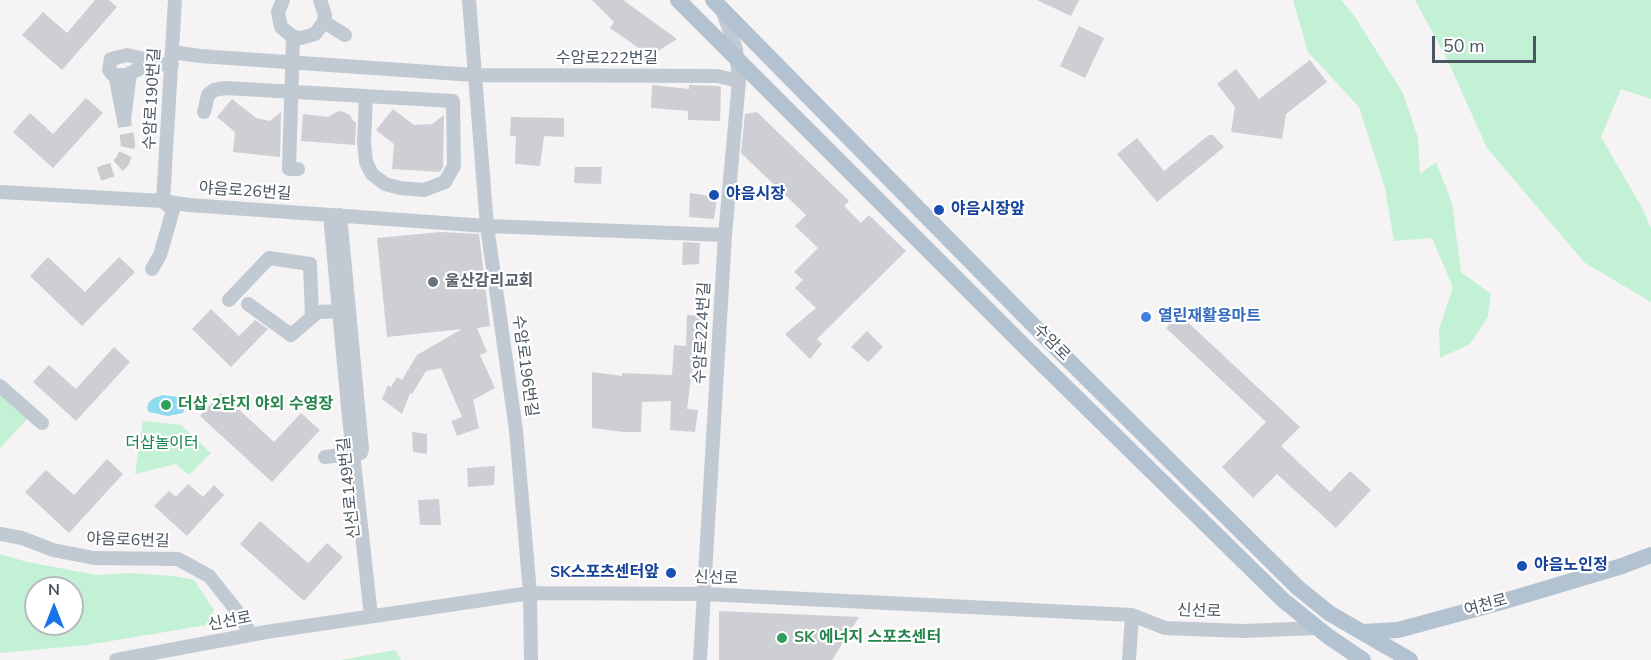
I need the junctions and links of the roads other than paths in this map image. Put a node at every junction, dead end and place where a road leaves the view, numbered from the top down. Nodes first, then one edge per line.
1 (175, 0) edge
2 (283, 0) edge
3 (320, 0) edge
4 (469, 0) edge
5 (678, 0) edge
6 (695, 0) edge
7 (719, 3) edge
8 (324, 22) junction
9 (710, 33) junction
10 (345, 35) dead end
11 (293, 37) junction
12 (172, 59) junction
13 (738, 61) junction
14 (145, 63) junction
15 (294, 63) junction
16 (130, 73) junction
17 (115, 75) junction
18 (474, 75) junction
19 (739, 81) junction
20 (292, 93) junction
21 (366, 96) junction
22 (204, 112) dead end
23 (297, 169) dead end
24 (0, 192) edge
25 (164, 201) junction
26 (335, 215) junction
27 (487, 226) junction
28 (725, 235) junction
29 (152, 269) dead end
30 (229, 300) dead end
31 (248, 304) dead end
32 (339, 311) junction
33 (312, 317) junction
34 (0, 386) edge
35 (42, 423) dead end
36 (358, 453) junction
37 (325, 457) dead end
38 (0, 534) edge
39 (1651, 555) edge
40 (530, 593) junction
41 (704, 594) junction
42 (375, 615) junction
43 (1132, 615) junction
44 (1318, 628) junction
45 (1361, 632) junction
46 (251, 634) junction
47 (116, 660) edge
48 (531, 660) edge
49 (700, 660) edge
50 (1129, 660) edge
51 (1363, 660) edge
52 (1410, 660) edge

1 - 12 street, 수암로190번길
2 - 11 street
3 - 8 street
4 - 18 street, 수암로196번길
5 - 9 main road, 수암로
6 - 9 main road
7 - 9 main road
7 - 13 street, 수암로224번길
7 - 45 main road, 수암로
8 - 10 street
8 - 11 street
9 - 13 main road, 수암로
11 - 15 street
12 - 14 street, 수암로222번길
12 - 15 street, 수암로222번길
12 - 25 street, 수암로190번길
13 - 19 street, 수암로224번길
13 - 44 main road, 수암로
14 - 16 street
14 - 17 street, 수암로222번길
15 - 18 street, 수암로222번길
15 - 20 street
16 - 17 street
16 - 17 street
18 - 19 street, 수암로222번길
18 - 27 street, 수암로196번길
19 - 28 street, 수암로224번길
20 - 21 street
20 - 22 street
20 - 23 street
21 - 21 street
24 - 25 street, 야음로26번길
25 - 26 street, 야음로26번길
25 - 29 street, 수암로190번길
26 - 27 street, 야음로26번길
26 - 32 street
26 - 36 street, 신선로149번길
27 - 28 street, 야음로26번길
27 - 40 street, 수암로196번길
28 - 41 street, 수암로224번길
30 - 33 street
31 - 33 street
32 - 33 street
32 - 36 street
34 - 35 street
36 - 37 street
36 - 42 street, 신선로149번길
38 - 46 street, 야음로6번길
39 - 45 main road, 여천로
40 - 41 street, 신선로
40 - 42 street, 신선로
40 - 48 street, 수암로196번길
41 - 43 street, 신선로
41 - 49 street, 수암로224번길
42 - 46 street, 신선로
43 - 44 street, 신선로
43 - 50 street
44 - 45 main road, 여천로
44 - 51 main road, 수암로
45 - 52 main road, 수암로
46 - 47 street, 신선로

